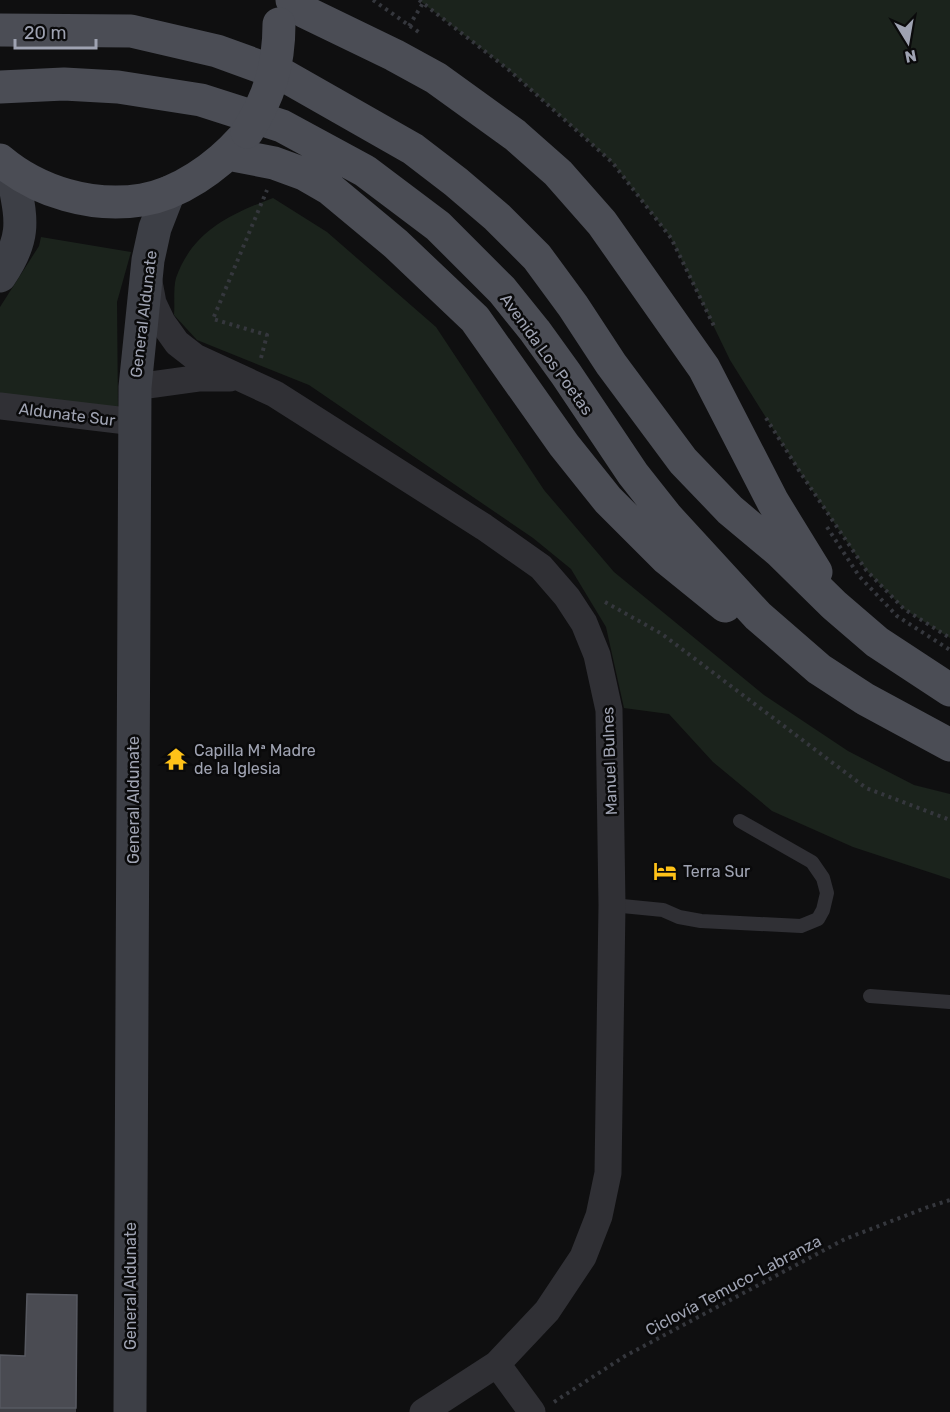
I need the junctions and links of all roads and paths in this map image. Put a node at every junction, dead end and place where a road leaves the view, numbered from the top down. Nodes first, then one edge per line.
1 (283, 8) edge
2 (0, 30) edge
3 (0, 87) edge
4 (237, 143) junction
5 (6, 165) edge
6 (271, 179) dead end
7 (169, 192) junction
8 (146, 268) junction
9 (0, 276) edge
10 (249, 381) junction
11 (135, 387) junction
12 (0, 406) edge
13 (135, 422) junction
14 (601, 600) dead end
15 (834, 605) junction
16 (819, 669) junction
17 (950, 690) edge
18 (950, 745) edge
19 (950, 820) edge
20 (740, 821) dead end
21 (612, 905) junction
22 (870, 996) dead end
23 (950, 1002) edge
24 (950, 1200) edge
25 (505, 1374) junction
26 (540, 1409) edge
27 (130, 1412) edge
28 (423, 1412) edge

1 - 4 main road, bridge
1 - 15 main road
2 - 15 main road
3 - 16 main road, Avenida Los Poetas
4 - 7 main road
4 - 16 main road
5 - 7 main road
5 - 9 main road
6 - 10 path
7 - 8 main road, General Aldunate
8 - 10 street, Manuel Bulnes
8 - 11 main road, General Aldunate
10 - 11 street, Manuel Bulnes
10 - 21 street, Manuel Bulnes
11 - 13 main road, General Aldunate
12 - 13 street, Aldunate Sur
13 - 27 main road, General Aldunate
14 - 19 path
15 - 17 main road
16 - 18 main road, Avenida Los Poetas
20 - 21 lane
21 - 25 street, Manuel Bulnes
22 - 23 lane
24 - 26 path, Ciclovía Temuco-Labranza
25 - 26 street
25 - 28 street, Manuel Bulnes

